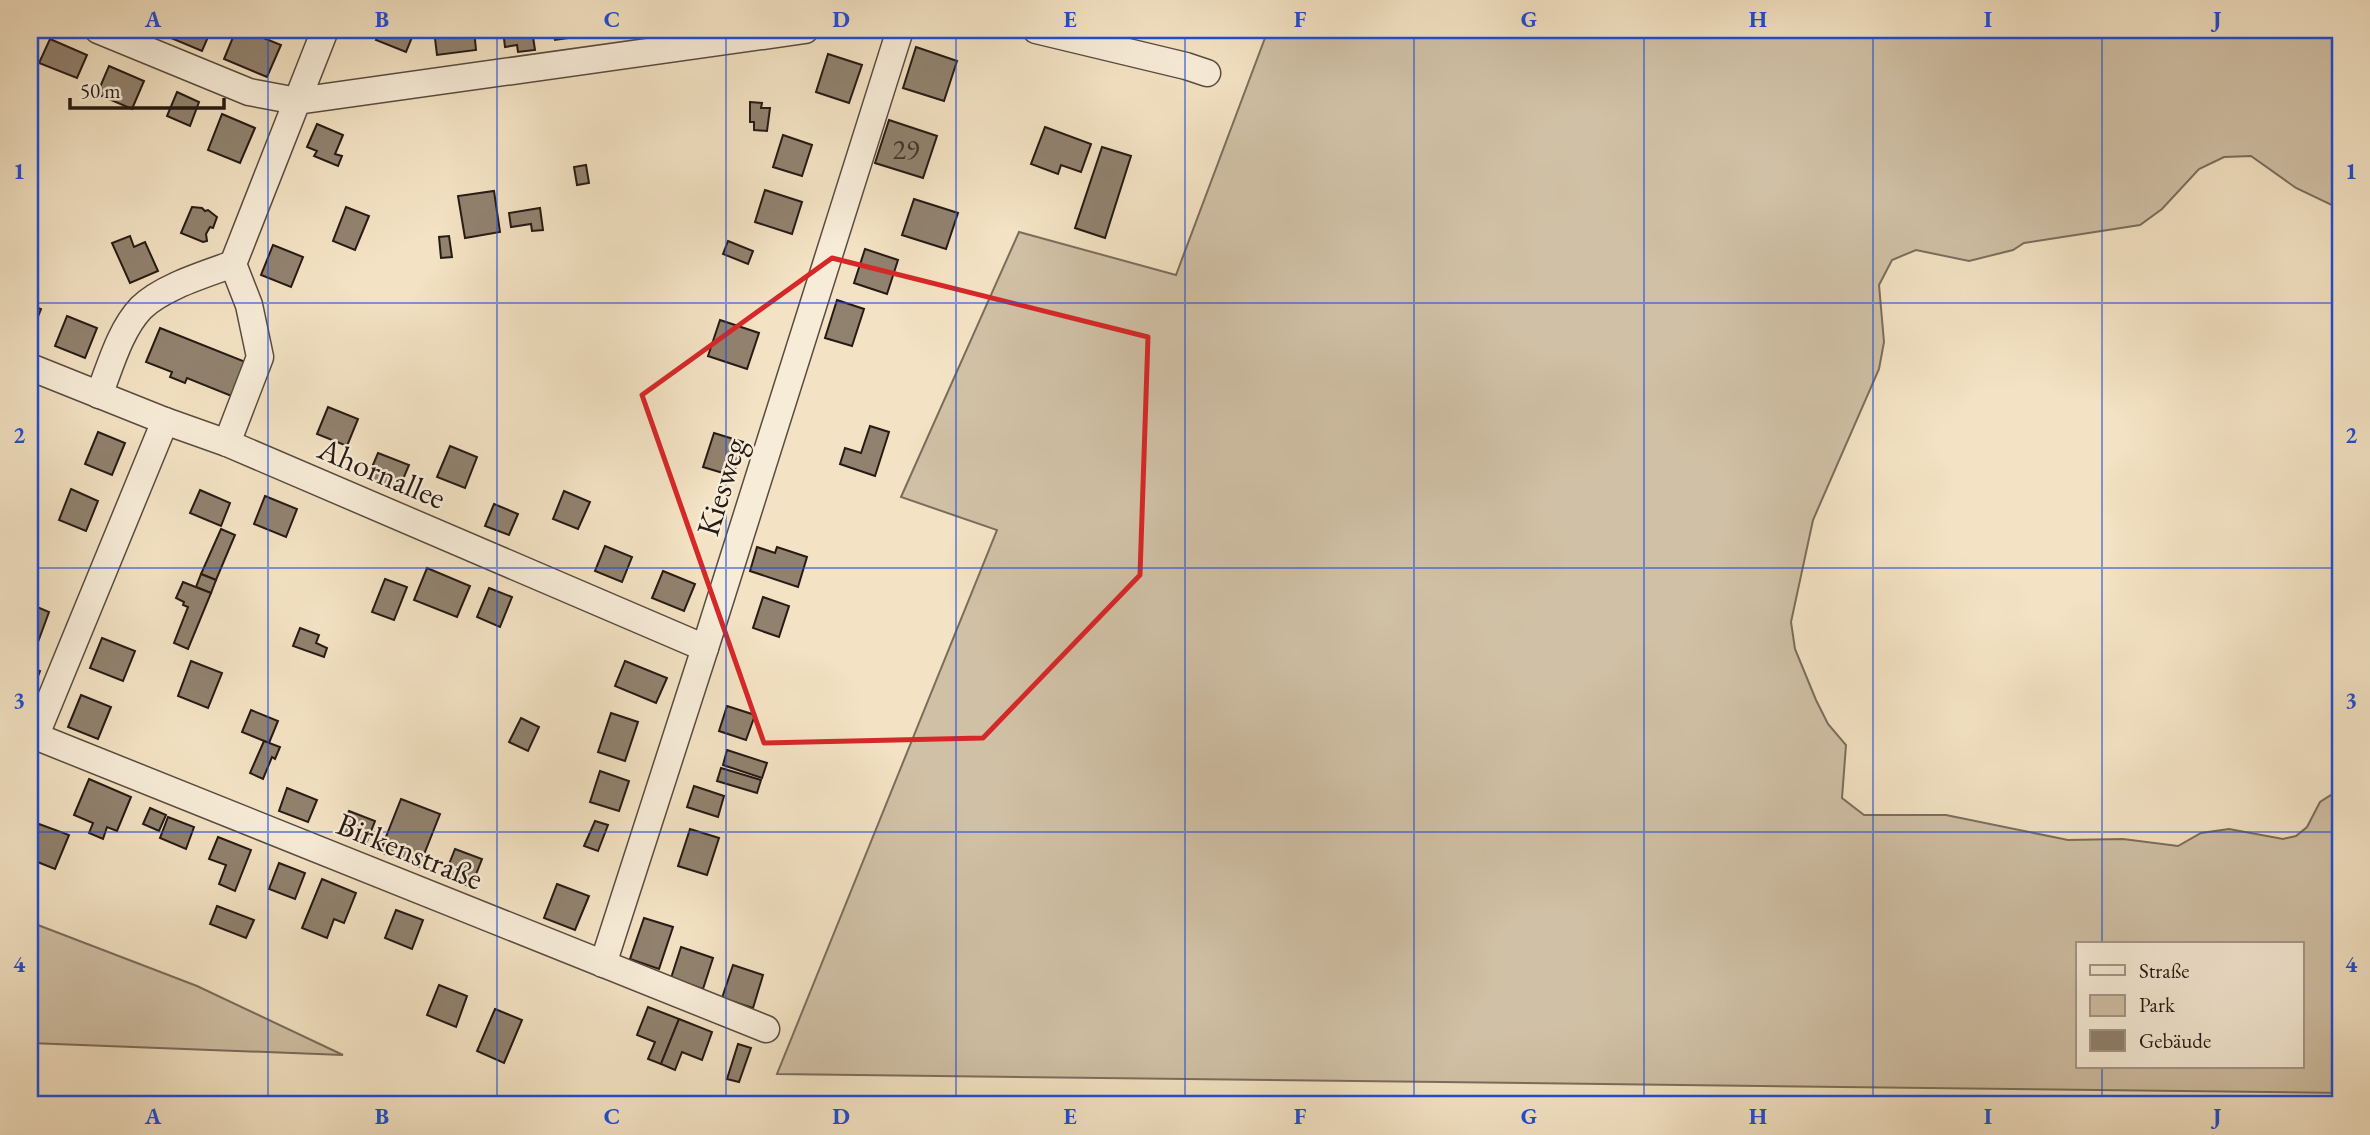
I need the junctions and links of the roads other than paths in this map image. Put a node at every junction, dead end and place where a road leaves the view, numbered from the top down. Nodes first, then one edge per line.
1 (98, 30) edge
2 (325, 30) edge
3 (805, 30) edge
4 (900, 30) edge
5 (1035, 30) edge
6 (1207, 73) dead end
7 (297, 101) junction
8 (233, 264) junction
9 (30, 367) edge
10 (99, 395) junction
11 (164, 421) junction
12 (227, 443) junction
13 (705, 648) junction
14 (33, 736) edge
15 (603, 964) junction
16 (766, 1029) dead end

1 - 7 street
2 - 7 street
3 - 7 street
4 - 13 street, Kiesweg
5 - 6 street
7 - 8 street
8 - 10 street
8 - 12 street
9 - 10 street, Ahornallee
10 - 11 street, Ahornallee
11 - 12 street, Ahornallee
11 - 14 street
12 - 13 street, Ahornallee
13 - 15 street, Kiesweg
14 - 15 street, Birkenstraße
15 - 16 street, Birkenstraße

